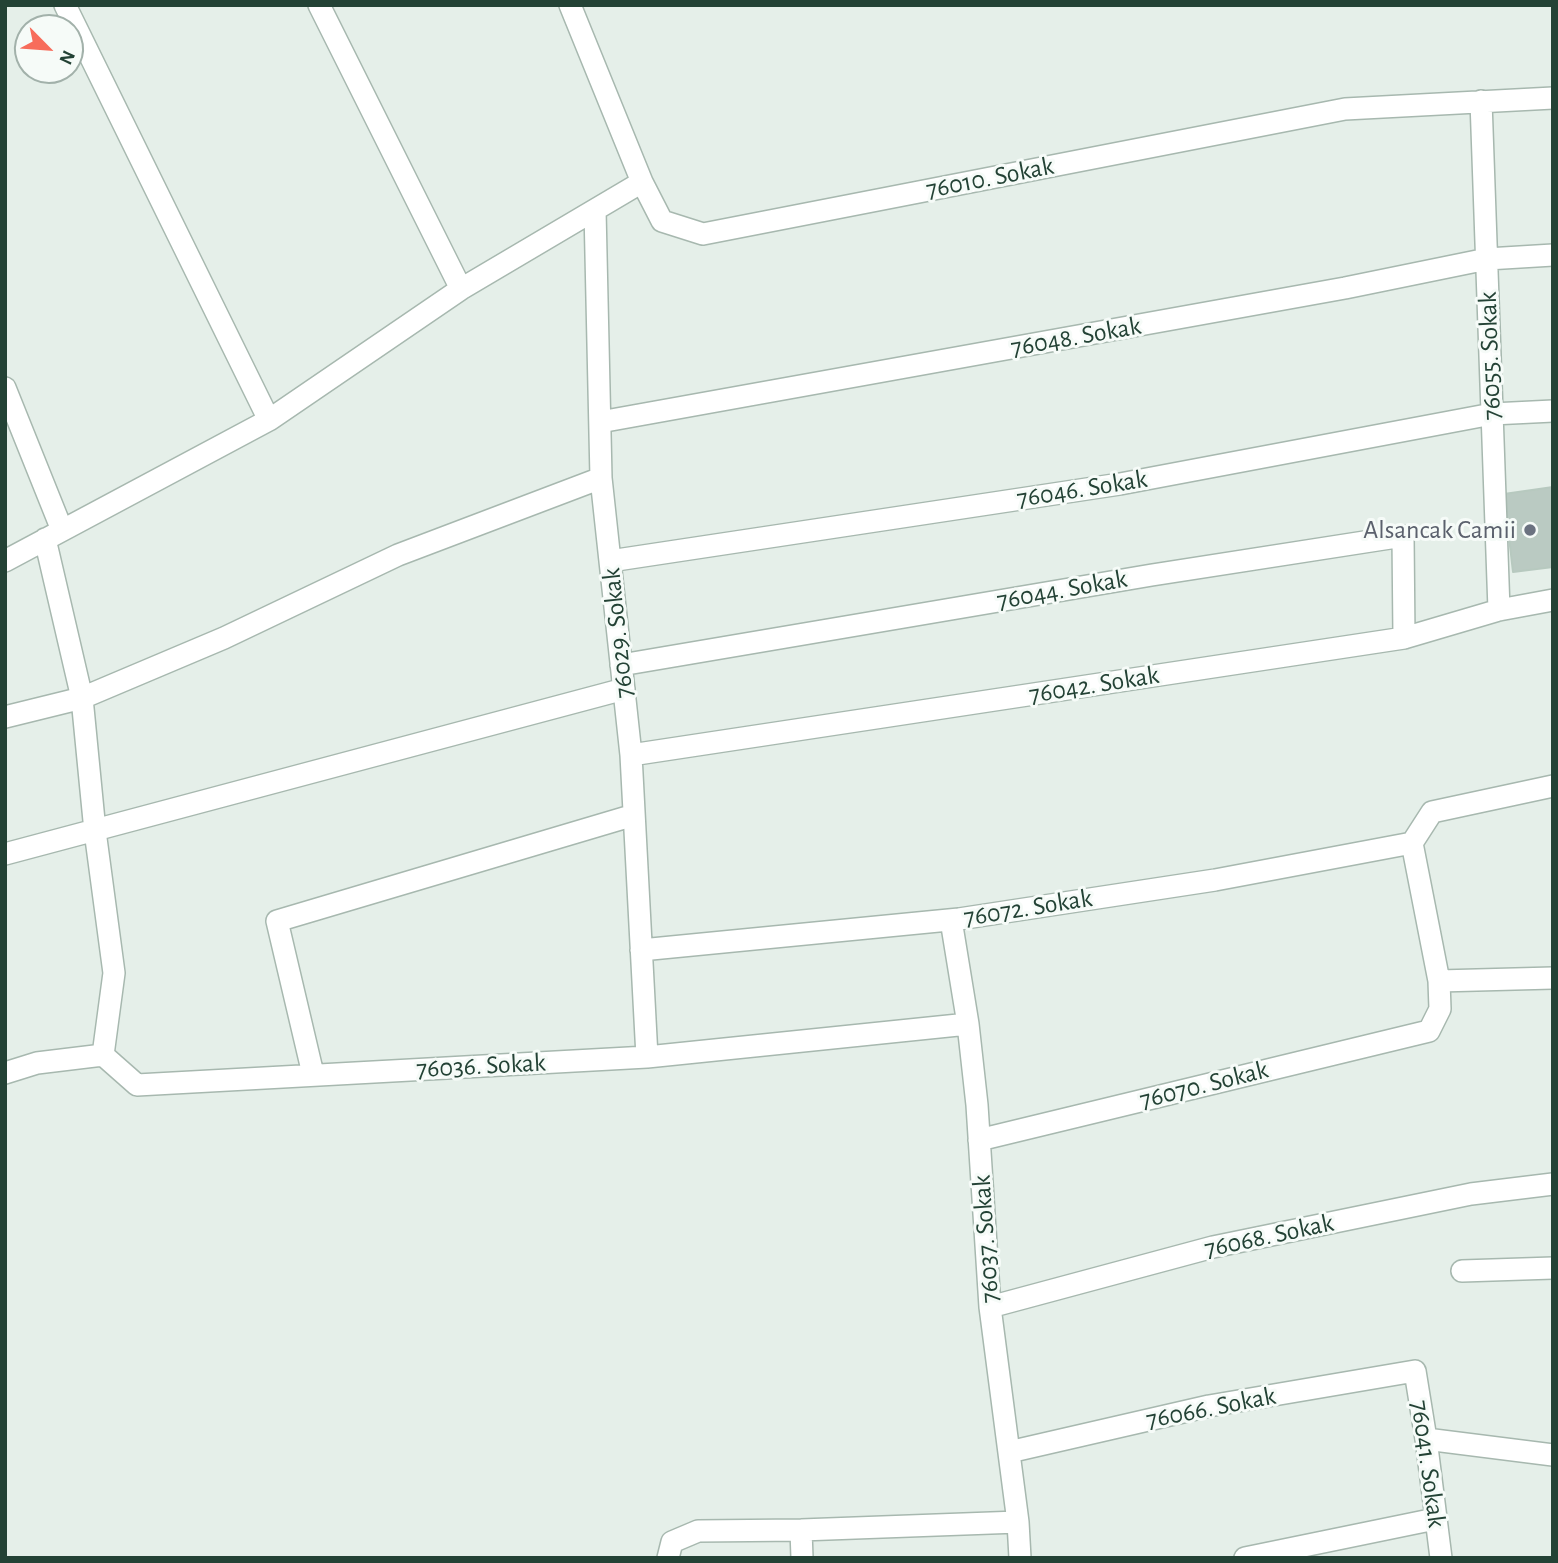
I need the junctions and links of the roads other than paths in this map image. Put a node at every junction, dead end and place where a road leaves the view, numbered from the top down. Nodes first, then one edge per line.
1 (65, 5) edge
2 (319, 5) edge
3 (570, 5) edge
4 (1553, 98) edge
5 (1481, 101) junction
6 (642, 182) junction
7 (595, 210) junction
8 (1553, 255) edge
9 (1487, 259) junction
10 (461, 289) junction
11 (5, 388) edge
12 (1553, 411) edge
13 (1492, 414) junction
14 (269, 420) junction
15 (600, 422) junction
16 (601, 478) junction
17 (53, 534) junction
18 (5, 561) edge
19 (610, 561) junction
20 (1553, 600) edge
21 (1499, 610) junction
22 (1404, 638) junction
23 (621, 665) junction
24 (624, 689) junction
25 (82, 698) junction
26 (5, 717) edge
27 (631, 755) junction
28 (1553, 786) edge
29 (634, 815) junction
30 (95, 831) junction
31 (1412, 844) junction
32 (5, 854) edge
33 (951, 920) junction
34 (641, 950) junction
35 (1553, 978) edge
36 (1439, 981) junction
37 (968, 1024) junction
38 (103, 1055) junction
39 (646, 1057) junction
40 (5, 1073) edge
41 (313, 1074) junction
42 (979, 1140) junction
43 (1553, 1184) edge
44 (1553, 1268) edge
45 (1462, 1271) dead end
46 (990, 1307) junction
47 (1415, 1371) joint
48 (1426, 1439) junction
49 (1009, 1452) junction
50 (1553, 1455) edge
51 (1435, 1519) junction
52 (1018, 1522) junction
53 (801, 1530) junction
54 (670, 1550) edge
55 (802, 1558) edge
56 (1020, 1558) edge
57 (1245, 1558) edge
58 (1441, 1558) edge

1 - 14 street
2 - 10 street
3 - 6 street, 76010. Sokak
4 - 5 street, 76010. Sokak
5 - 6 street, 76010. Sokak
5 - 9 street, 76055. Sokak
6 - 7 street
7 - 10 street
7 - 15 street, 76029. Sokak
8 - 9 street, 76048. Sokak
9 - 13 street, 76055. Sokak
9 - 15 street, 76048. Sokak
10 - 14 street
11 - 17 street
12 - 13 street, 76046. Sokak
13 - 19 street, 76046. Sokak
13 - 21 street, 76055. Sokak
14 - 17 street
15 - 16 street, 76029. Sokak
16 - 19 street, 76029. Sokak
16 - 25 street
17 - 18 street
17 - 25 street
19 - 23 street, 76029. Sokak
20 - 21 street, 76042. Sokak
21 - 22 street, 76042. Sokak
22 - 23 street, 76044. Sokak
22 - 27 street, 76042. Sokak
23 - 24 street, 76029. Sokak
24 - 27 street, 76029. Sokak
24 - 30 street
25 - 26 street
25 - 30 street
27 - 29 street, 76029. Sokak
28 - 31 street
29 - 34 street, 76029. Sokak
29 - 41 street
30 - 32 street
30 - 38 street
31 - 33 street, 76072. Sokak
31 - 36 street
33 - 34 street, 76072. Sokak
33 - 37 street, 76037. Sokak
34 - 39 street, 76029. Sokak
35 - 36 street
36 - 42 street, 76070. Sokak
37 - 39 street, 76036. Sokak
37 - 42 street, 76037. Sokak
38 - 40 street
38 - 41 street, 76036. Sokak
39 - 41 street, 76036. Sokak
42 - 46 street, 76037. Sokak
43 - 46 street, 76068. Sokak
44 - 45 street
46 - 49 street, 76037. Sokak
47 - 48 street, 76041. Sokak
47 - 49 street, 76066. Sokak
48 - 50 street
48 - 51 street, 76041. Sokak
49 - 52 street, 76037. Sokak
51 - 57 street
51 - 58 street, 76041. Sokak
52 - 53 street
52 - 56 street, 76037. Sokak
53 - 54 street
53 - 55 street

